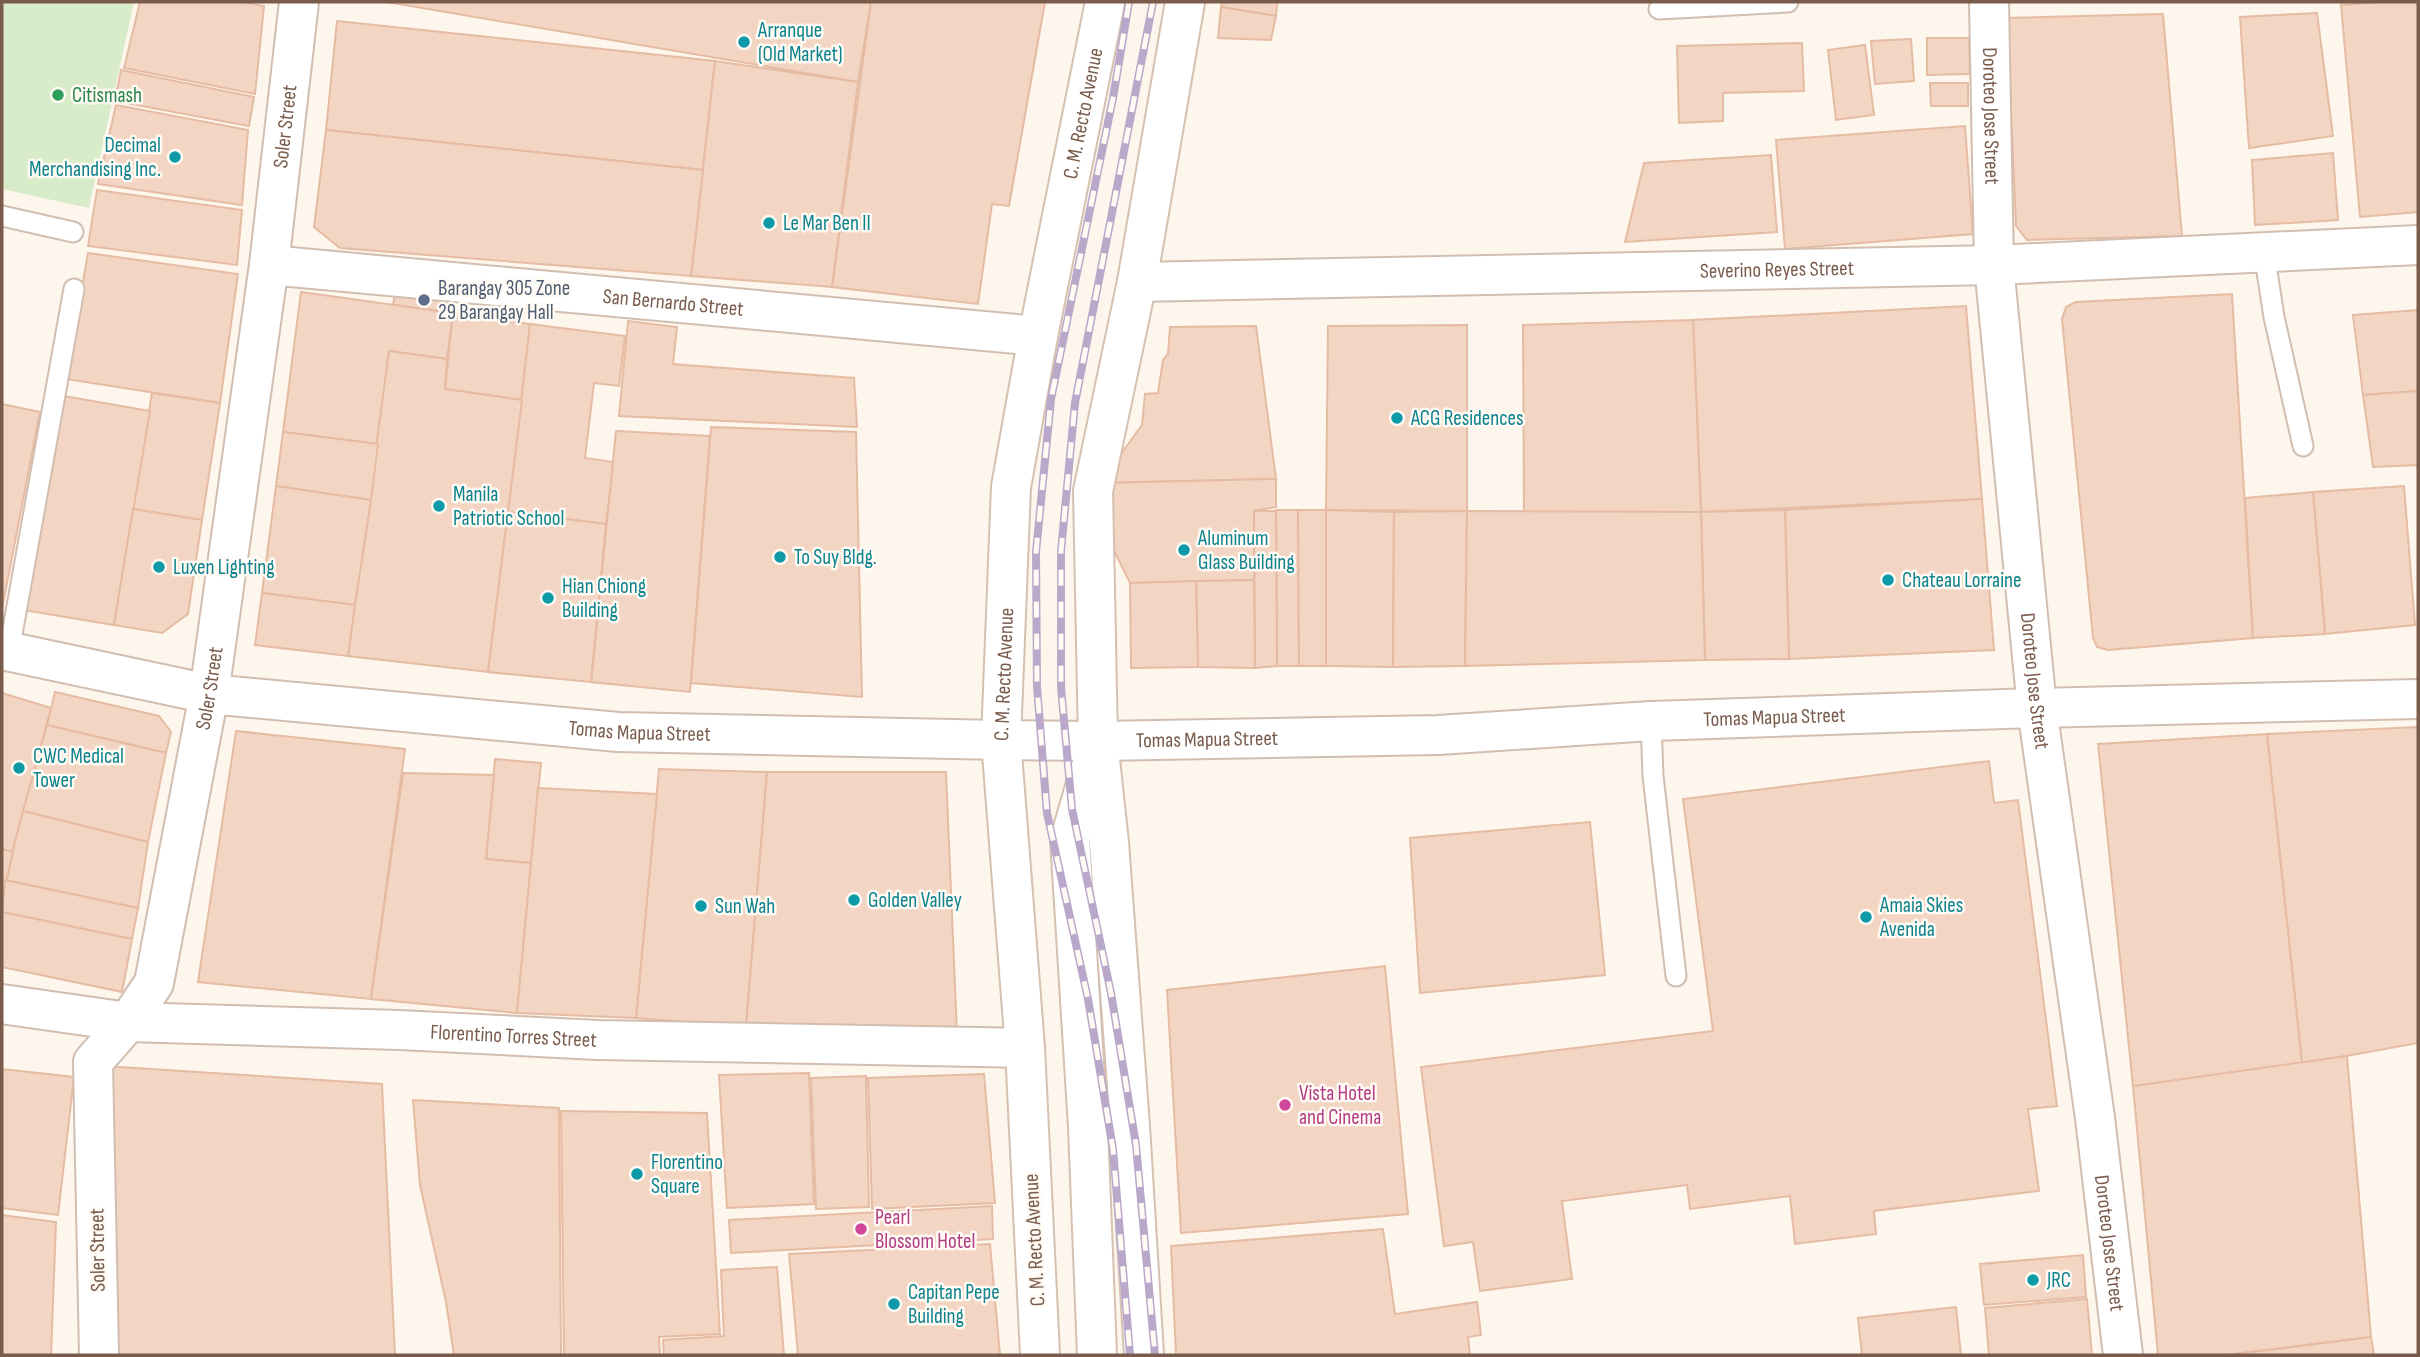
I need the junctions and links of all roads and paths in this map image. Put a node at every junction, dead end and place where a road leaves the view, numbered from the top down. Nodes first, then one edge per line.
1 (299, 2) edge
2 (1105, 2) edge
3 (1185, 2) edge
4 (1788, 2) edge
5 (1989, 2) edge
6 (1659, 9) dead end
7 (2, 216) edge
8 (74, 232) dead end
9 (2418, 244) edge
10 (2264, 252) junction
11 (269, 265) junction
12 (1994, 265) junction
13 (1137, 282) junction
14 (74, 289) dead end
15 (1038, 336) junction
16 (2303, 446) dead end
17 (6, 651) edge
18 (209, 694) junction
19 (2418, 699) edge
20 (2037, 708) junction
21 (1651, 721) junction
22 (1001, 740) junction
23 (1098, 741) junction
24 (1676, 976) dead end
25 (2, 1004) edge
26 (128, 1022) junction
27 (1025, 1048) junction
28 (99, 1355) edge
29 (1040, 1355) edge
30 (1097, 1355) edge
31 (1144, 1355) edge
32 (2123, 1355) edge

1 - 11 street, Soler Street
2 - 15 street, C. M. Recto Avenue
3 - 13 street
4 - 6 lane
5 - 12 street, Doroteo Jose Street
7 - 8 lane
9 - 10 street, Severino Reyes Street
10 - 12 street, Severino Reyes Street
10 - 16 lane
11 - 15 street, San Bernardo Street
11 - 18 street, Soler Street
12 - 13 street, Severino Reyes Street
12 - 20 street, Doroteo Jose Street
13 - 23 street
14 - 17 lane
15 - 22 street, C. M. Recto Avenue
17 - 18 street, Tomas Mapua Street
18 - 22 street, Tomas Mapua Street
18 - 26 street, Soler Street
19 - 20 street, Tomas Mapua Street
20 - 21 street, Tomas Mapua Street
20 - 32 street, Doroteo Jose Street
21 - 23 street, Tomas Mapua Street
21 - 24 lane
22 - 23 street, Tomas Mapua Street
22 - 27 street, C. M. Recto Avenue
23 - 30 street
23 - 31 street
25 - 26 street, Florentino Torres Street
26 - 27 street, Florentino Torres Street
26 - 28 street, Soler Street
27 - 29 street, C. M. Recto Avenue

